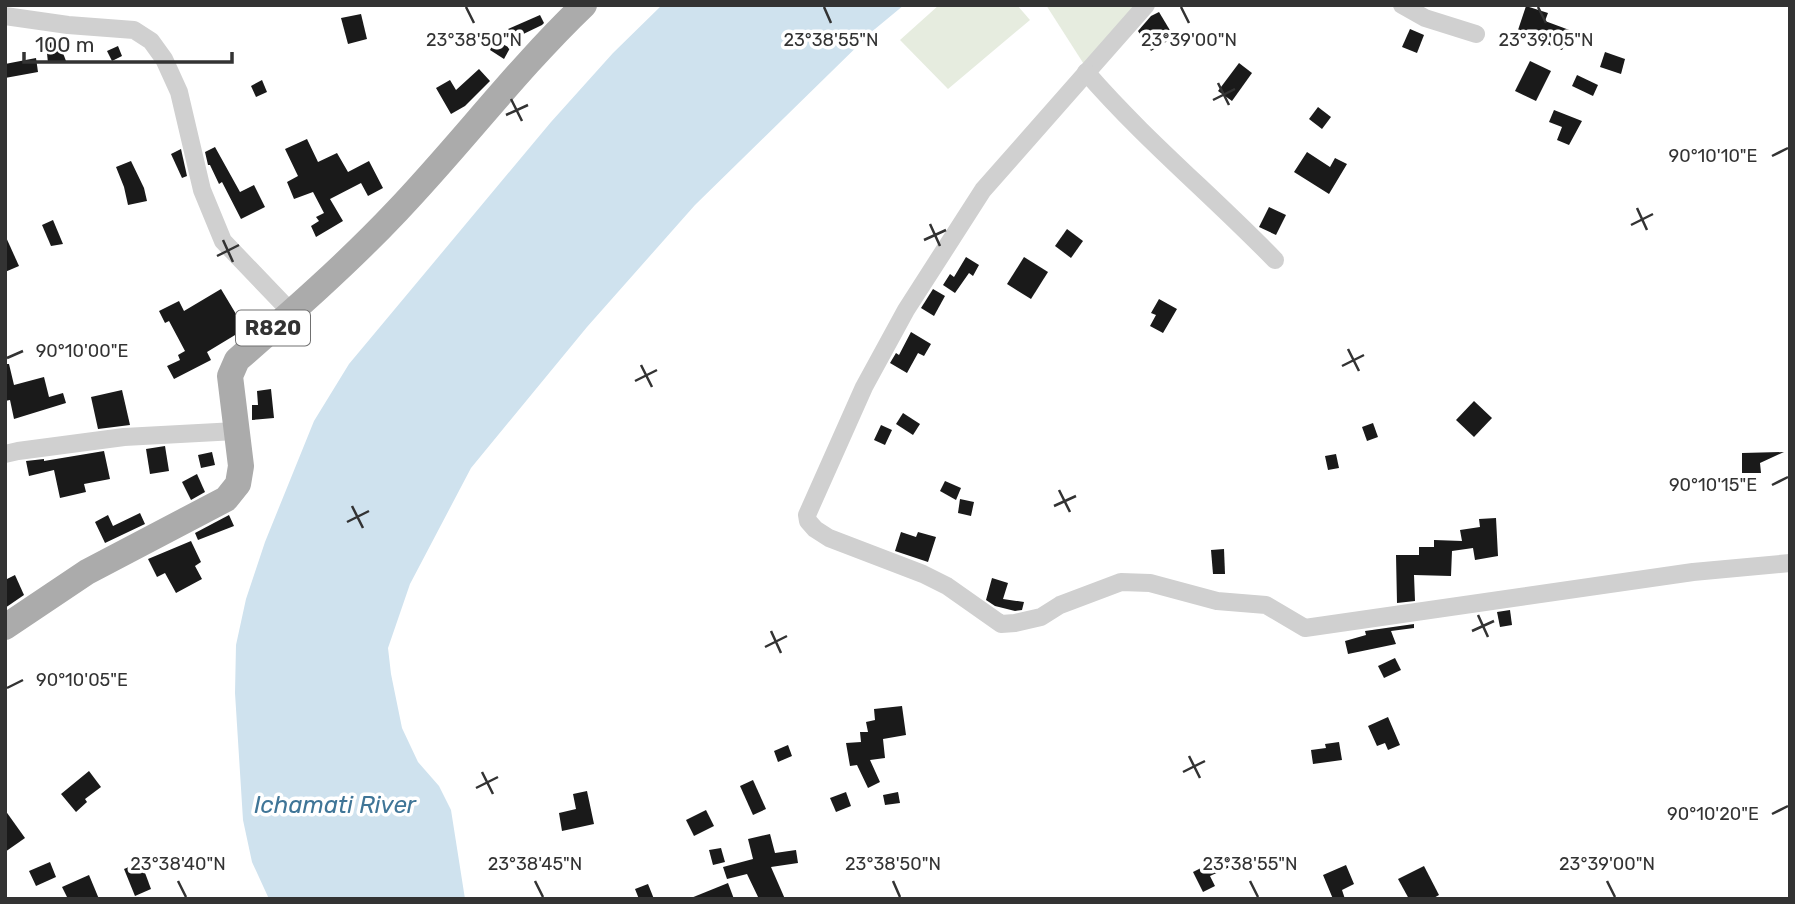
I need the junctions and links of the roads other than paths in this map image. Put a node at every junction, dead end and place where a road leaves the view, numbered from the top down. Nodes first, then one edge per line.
1 (584, 5) edge
2 (1146, 5) edge
3 (1402, 5) edge
4 (5, 16) edge
5 (1476, 34) dead end
6 (1086, 72) junction
7 (1275, 260) dead end
8 (291, 312) junction
9 (236, 431) junction
10 (5, 454) edge
11 (1790, 563) edge
12 (5, 627) edge

1 - 8 main road, R820
2 - 6 street
3 - 5 street
4 - 8 street
6 - 7 street
6 - 11 street
8 - 9 main road, R820
9 - 10 street
9 - 12 main road, R820

